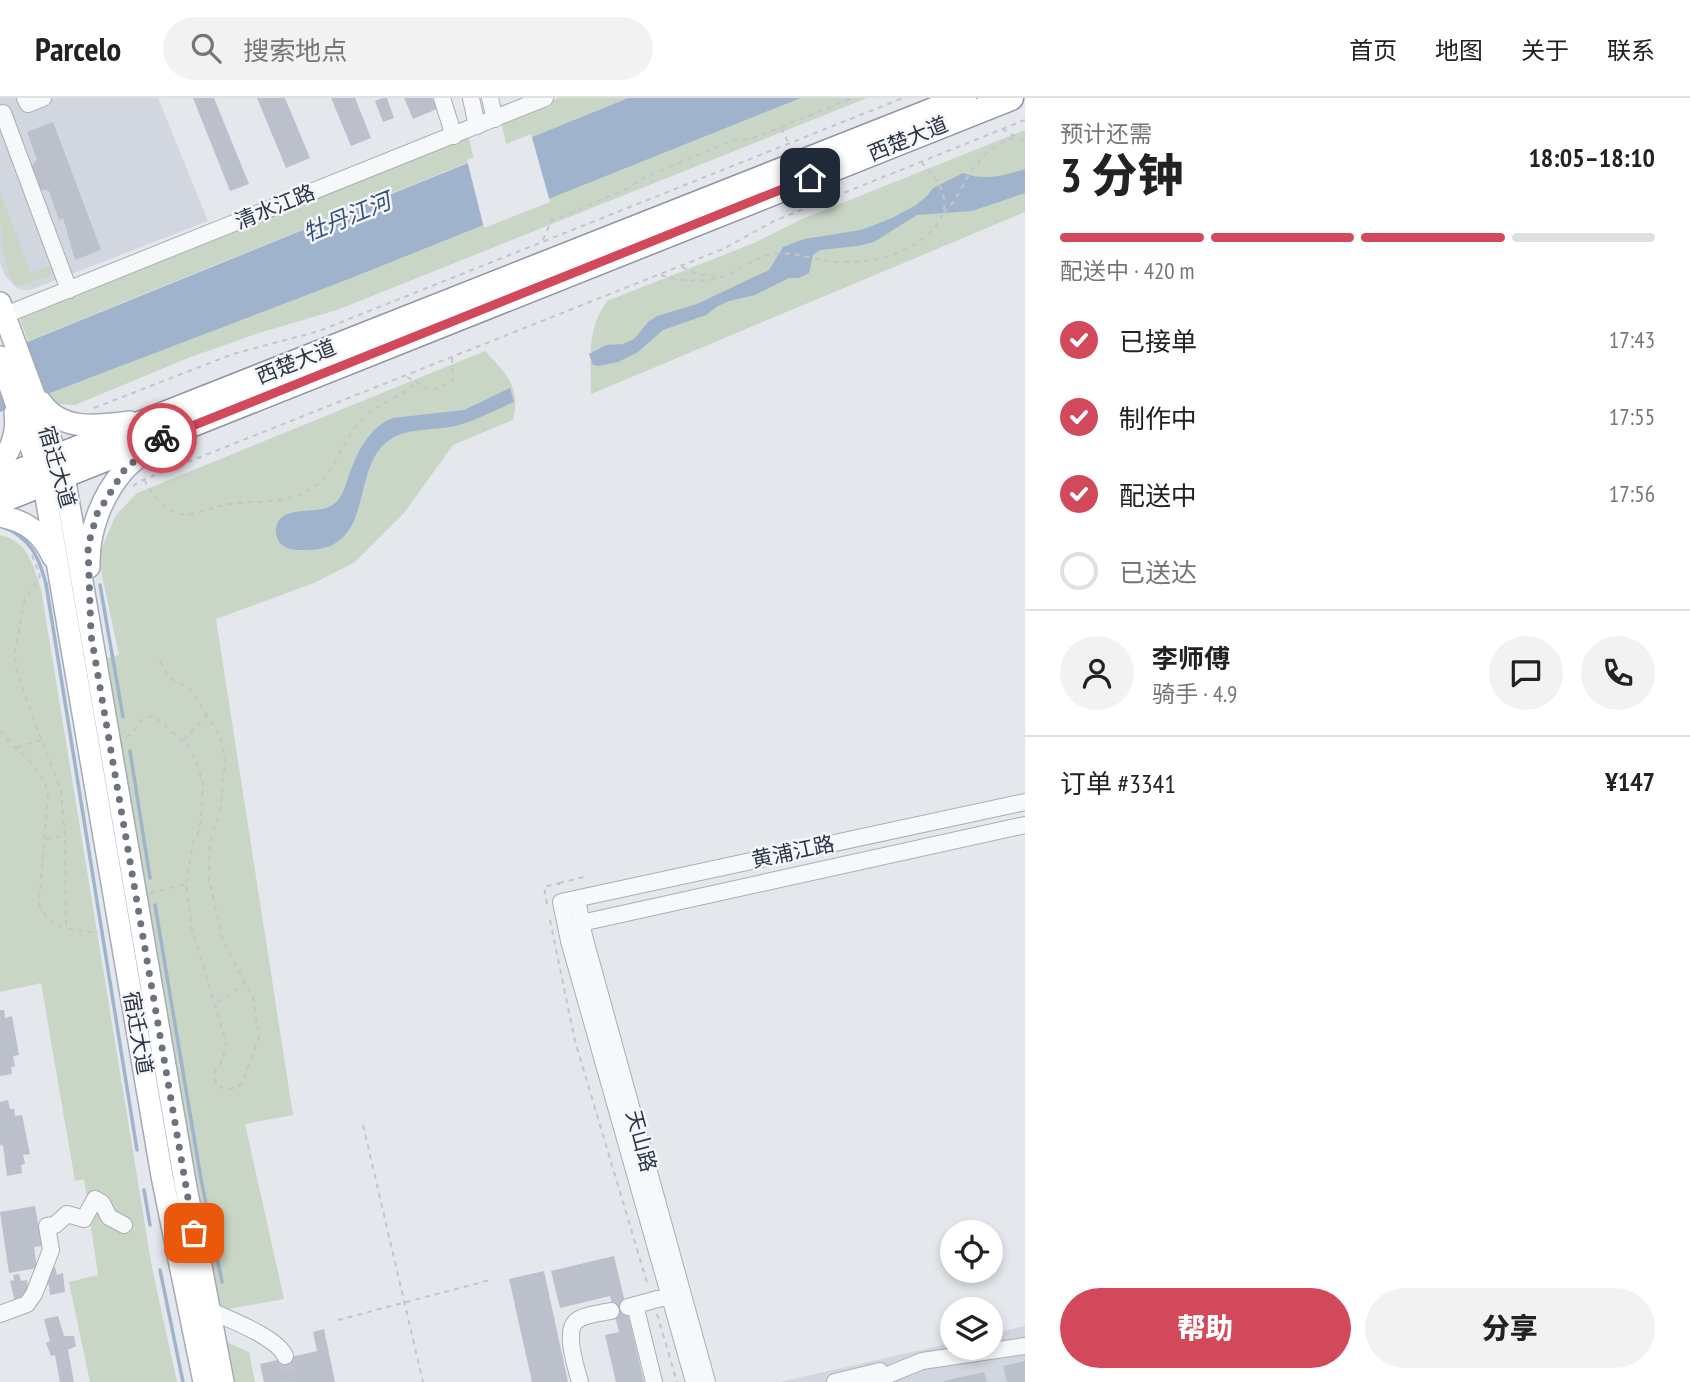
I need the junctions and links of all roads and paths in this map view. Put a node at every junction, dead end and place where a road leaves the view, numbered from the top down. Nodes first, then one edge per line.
1 (25, 98) edge
2 (43, 98) edge
3 (442, 98) edge
4 (471, 98) edge
5 (490, 98) edge
6 (545, 98) edge
7 (853, 98) edge
8 (903, 98) edge
9 (964, 98) edge
10 (1011, 98) edge
11 (3, 113) dead end
12 (495, 119) junction
13 (1025, 120) edge
14 (477, 127) junction
15 (780, 127) junction
16 (1002, 129) junction
17 (454, 136) junction
18 (1015, 137) junction
19 (1025, 142) edge
20 (788, 143) junction
21 (921, 162) junction
22 (944, 213) junction
23 (542, 241) junction
24 (680, 266) junction
25 (659, 274) junction
26 (721, 278) junction
27 (69, 290) junction
28 (3, 315) edge
29 (0, 357) edge
30 (452, 357) junction
31 (404, 376) junction
32 (416, 382) junction
33 (10, 383) junction
34 (34, 392) junction
35 (87, 411) dead end
36 (33, 420) junction
37 (157, 428) junction
38 (0, 465) edge
39 (51, 470) junction
40 (0, 479) edge
41 (143, 480) junction
42 (130, 488) dead end
43 (0, 501) edge
44 (0, 516) edge
45 (32, 554) dead end
46 (59, 570) junction
47 (91, 635) junction
48 (157, 656) dead end
49 (206, 715) junction
50 (0, 731) edge
51 (42, 740) junction
52 (184, 741) junction
53 (110, 743) junction
54 (16, 748) junction
55 (1025, 802) edge
56 (1025, 825) edge
57 (65, 835) junction
58 (45, 839) junction
59 (186, 884) junction
60 (136, 897) junction
61 (569, 901) junction
62 (573, 924) junction
63 (66, 928) junction
64 (98, 933) dead end
65 (245, 981) junction
66 (216, 1003) junction
67 (363, 1125) dead end
68 (124, 1225) dead end
69 (490, 1280) dead end
70 (676, 1294) junction
71 (653, 1300) junction
72 (405, 1303) junction
73 (209, 1310) junction
74 (611, 1311) dead end
75 (0, 1314) edge
76 (338, 1320) dead end
77 (1025, 1336) edge
78 (1003, 1342) edge
79 (1025, 1346) edge
80 (285, 1356) tunnel mouth
81 (940, 1357) edge
82 (922, 1361) junction
83 (204, 1382) edge
84 (223, 1382) edge
85 (423, 1382) edge
86 (580, 1382) edge
87 (654, 1382) edge
88 (677, 1382) edge
89 (694, 1382) edge
90 (707, 1382) edge
91 (835, 1382) edge
92 (871, 1382) edge

1 - 2 street
3 - 17 street
4 - 14 street
5 - 12 street
6 - 12 street, 清水江路
7 - 15 path
8 - 20 path
9 - 37 highway, 西楚大道
10 - 37 highway, 西楚大道
11 - 27 street
12 - 14 street, 清水江路
13 - 16 path
14 - 17 street, 清水江路
15 - 20 path
15 - 23 path
16 - 18 path
16 - 21 path
17 - 27 street, 清水江路
18 - 19 path
18 - 22 path
20 - 23 path
21 - 22 path
21 - 24 path
22 - 26 path
23 - 35 path
24 - 25 path
24 - 26 path
25 - 26 path
25 - 30 path
27 - 28 street, 清水江路
28 - 34 main road, 宿迁大道
29 - 33 main road, 宿迁大道
30 - 31 path
30 - 32 path
31 - 32 path
31 - 41 path
32 - 41 path
33 - 36 main road, 宿迁大道
33 - 38 main road
34 - 36 main road, 宿迁大道
34 - 37 main road
36 - 39 main road, 宿迁大道
37 - 39 highway, 西楚大道
37 - 47 main road
39 - 40 highway
39 - 43 highway
39 - 46 main road, 宿迁大道
39 - 47 main road, 宿迁大道
41 - 42 path
44 - 46 main road
45 - 51 path
46 - 83 main road, 宿迁大道
47 - 53 main road, 宿迁大道
48 - 49 path
49 - 52 path
49 - 65 path
50 - 54 path
51 - 54 path
51 - 57 path
52 - 53 path
52 - 59 path
53 - 60 main road, 宿迁大道
54 - 58 path
55 - 61 street, 黄浦江路
56 - 62 street, 黄浦江路
57 - 58 path
57 - 63 path
58 - 63 path
59 - 60 path
59 - 66 path
60 - 73 main road, 宿迁大道
61 - 62 street, 天山路
61 - 71 path
62 - 70 street, 天山路
63 - 64 path
65 - 66 path
65 - 66 path
67 - 72 path
68 - 75 street
69 - 72 path
70 - 71 street
70 - 89 street, 天山路
70 - 90 street, 天山路
71 - 87 street
71 - 88 path
72 - 76 path
72 - 85 path
73 - 80 street
73 - 84 main road, 宿迁大道
74 - 86 street
77 - 78 street
79 - 82 street
81 - 82 street
82 - 91 street
82 - 92 street

